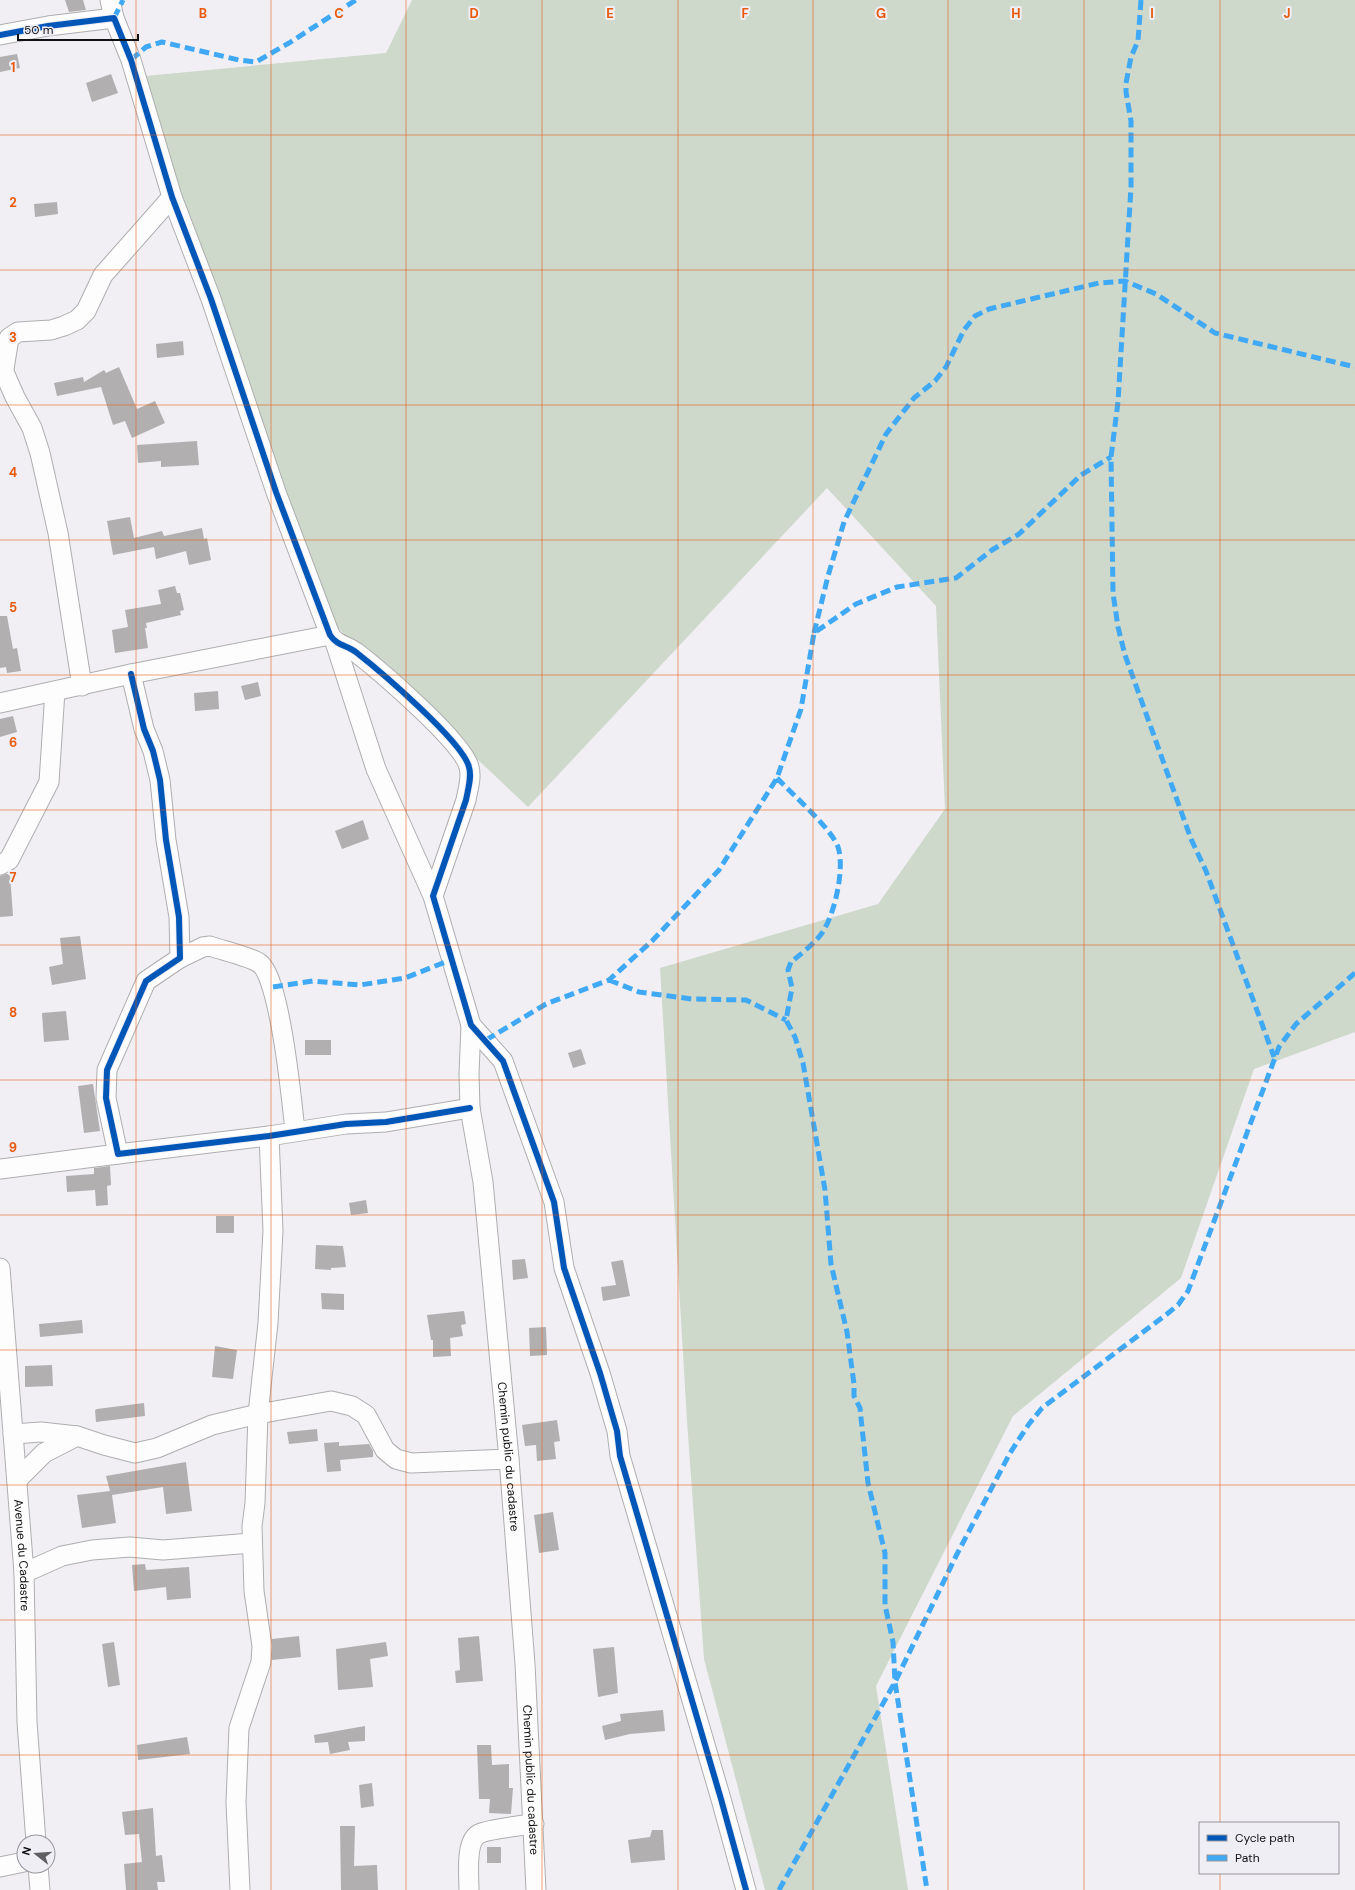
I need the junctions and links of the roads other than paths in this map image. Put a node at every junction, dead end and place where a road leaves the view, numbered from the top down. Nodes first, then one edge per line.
1 (112, 9) edge
2 (0, 35) edge
3 (172, 198) junction
4 (1, 372) edge
5 (332, 639) junction
6 (131, 674) junction
7 (82, 686) junction
8 (55, 691) junction
9 (0, 703) edge
10 (0, 865) edge
11 (433, 896) junction
12 (180, 958) junction
13 (471, 1025) junction
14 (470, 1108) junction
15 (295, 1131) junction
16 (269, 1136) junction
17 (118, 1154) junction
18 (0, 1169) edge
19 (0, 1268) edge
20 (258, 1414) junction
21 (13, 1434) junction
22 (76, 1436) junction
23 (509, 1460) junction
24 (17, 1480) junction
25 (252, 1543) junction
26 (24, 1573) junction
27 (534, 1824) junction
28 (35, 1834) edge
29 (16, 1863) edge
30 (0, 1866) edge
31 (39, 1874) edge
32 (40, 1890) edge
33 (240, 1890) edge
34 (469, 1890) edge
35 (536, 1890) edge
36 (746, 1890) edge

1 - 2 street
1 - 3 street
3 - 4 street
3 - 5 street
4 - 7 street
5 - 6 street
5 - 11 street
5 - 11 street
6 - 7 street
6 - 12 street
7 - 8 street
8 - 9 street
8 - 10 street
11 - 13 street
12 - 15 street
12 - 17 street
13 - 14 street, Chemin public du cadastre
13 - 36 street
14 - 15 street
14 - 23 street, Chemin public du cadastre
15 - 16 street
16 - 17 street
16 - 20 street
17 - 18 street
19 - 21 street, Avenue du Cadastre
20 - 22 street
20 - 23 street
20 - 25 street
21 - 22 street
21 - 24 street, Avenue du Cadastre
22 - 24 street
23 - 27 street, Chemin public du cadastre
24 - 26 street, Avenue du Cadastre
25 - 26 street
25 - 33 street
26 - 28 street, Avenue du Cadastre
27 - 34 street
27 - 35 street, Chemin public du cadastre
29 - 30 street
31 - 32 street

